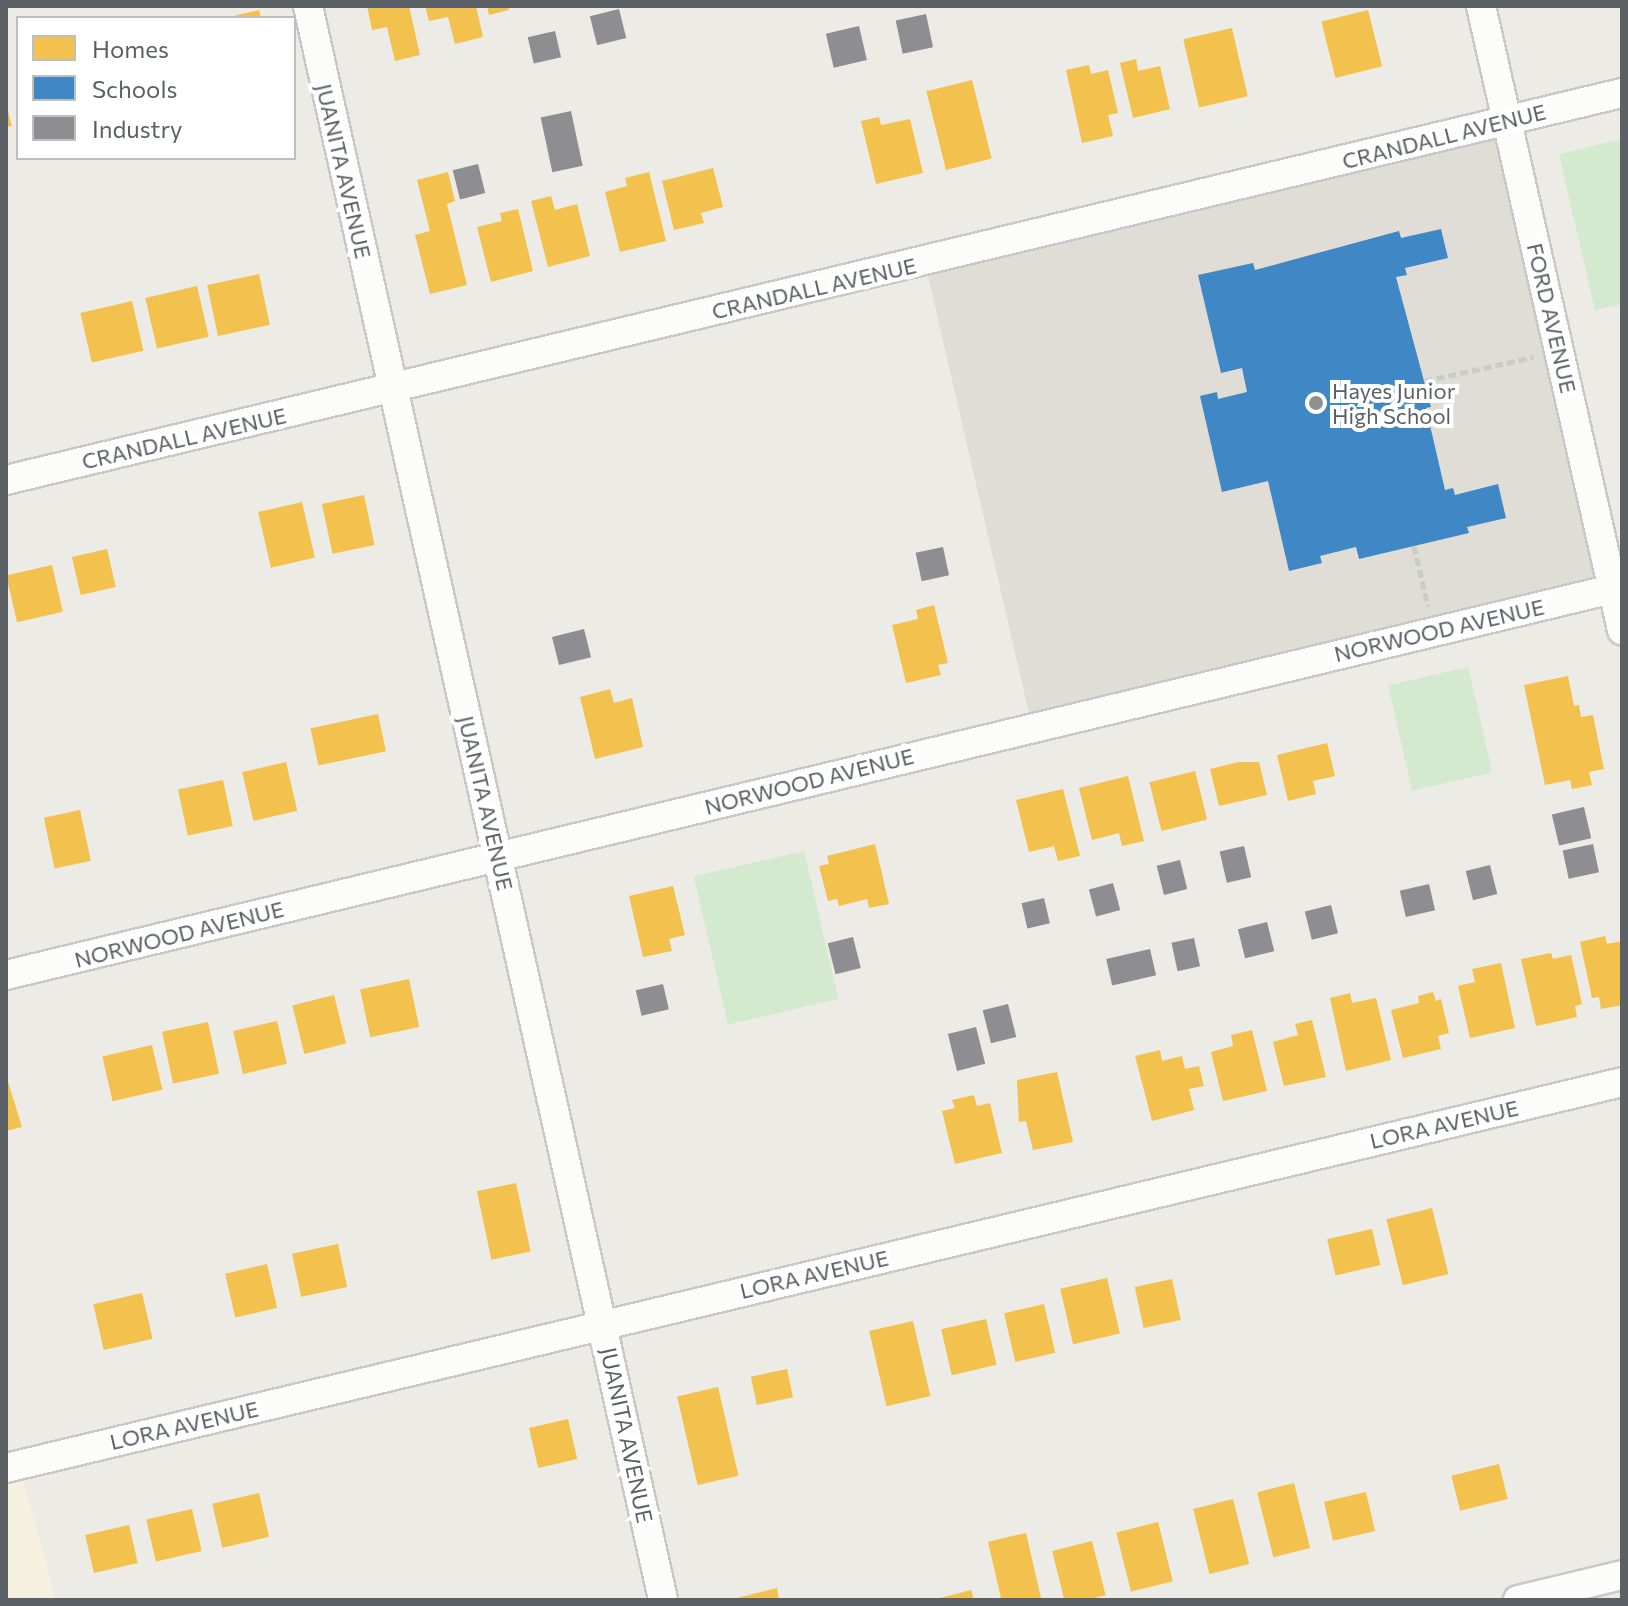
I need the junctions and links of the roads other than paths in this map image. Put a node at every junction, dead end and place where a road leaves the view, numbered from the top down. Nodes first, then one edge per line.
1 (308, 6) edge
2 (1481, 6) edge
3 (1622, 93) edge
4 (1507, 121) junction
5 (393, 389) junction
6 (6, 480) edge
7 (1613, 589) junction
8 (1622, 630) edge
9 (498, 857) junction
10 (6, 975) edge
11 (1622, 1082) edge
12 (603, 1325) junction
13 (6, 1468) edge
14 (1622, 1575) edge
15 (663, 1600) edge
16 (1518, 1600) edge

1 - 5 street, JUANITA AVENUE
2 - 4 street, FORD AVENUE
3 - 4 street, CRANDALL AVENUE
4 - 5 street, CRANDALL AVENUE
4 - 7 street, FORD AVENUE
5 - 6 street, CRANDALL AVENUE
5 - 9 street, JUANITA AVENUE
7 - 8 street, FORD AVENUE
7 - 9 street, NORWOOD AVENUE
9 - 10 street, NORWOOD AVENUE
9 - 12 street, JUANITA AVENUE
11 - 12 street, LORA AVENUE
12 - 13 street, LORA AVENUE
12 - 15 street, JUANITA AVENUE
14 - 16 street

